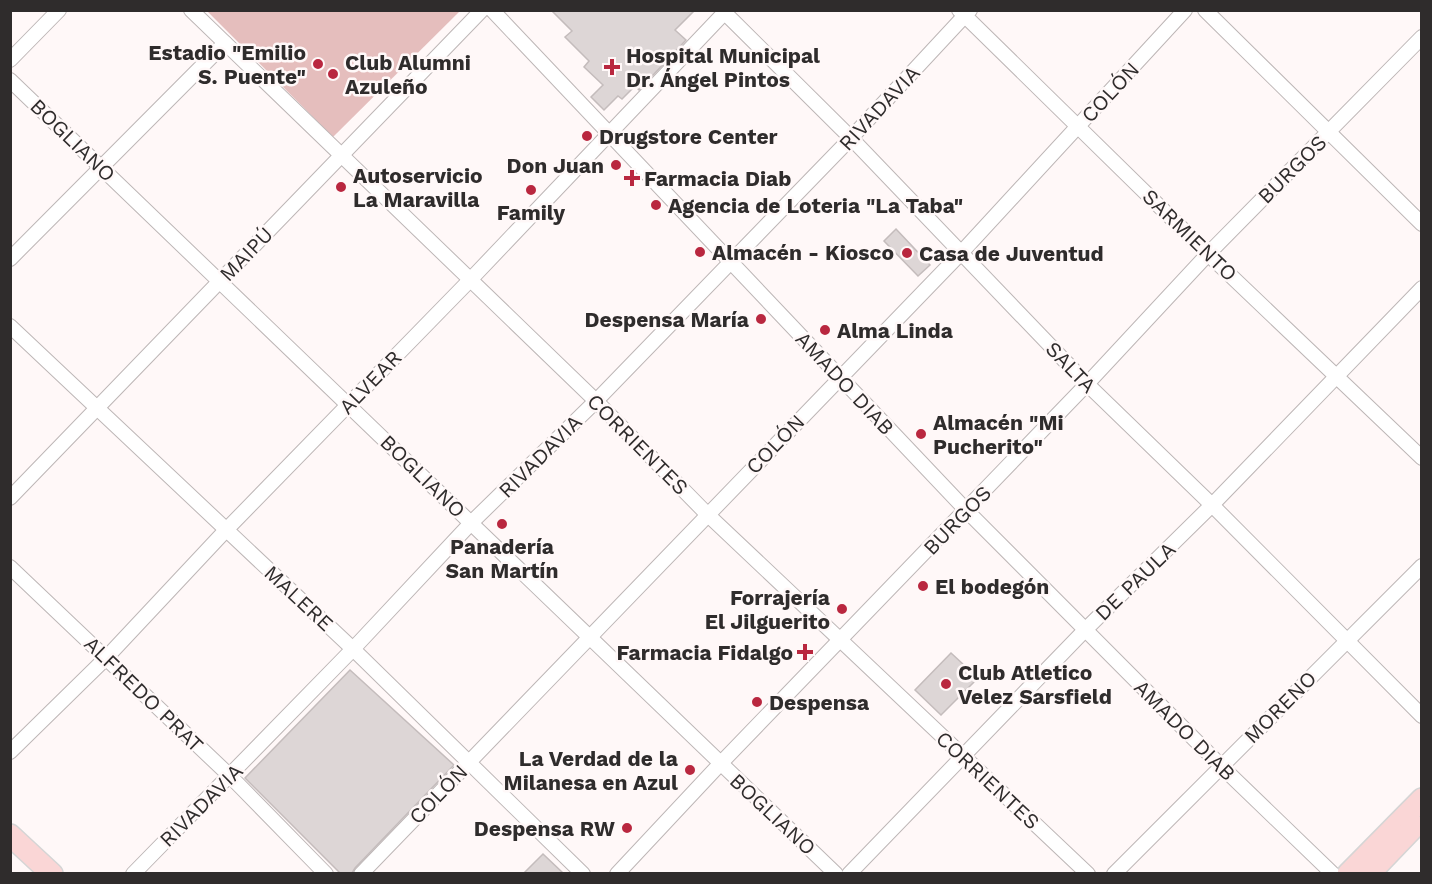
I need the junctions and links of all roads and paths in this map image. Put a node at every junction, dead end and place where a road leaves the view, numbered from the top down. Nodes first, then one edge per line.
1 (59, 10) edge
2 (191, 10) edge
3 (482, 10) edge
4 (492, 10) edge
5 (1185, 10) edge
6 (1205, 10) edge
7 (726, 12) edge
8 (965, 12) edge
9 (1422, 37) edge
10 (225, 43) junction
11 (10, 60) edge
12 (10, 80) edge
13 (1079, 126) junction
14 (1329, 132) junction
15 (609, 135) junction
16 (851, 138) junction
17 (341, 155) junction
18 (101, 168) junction
19 (1422, 224) edge
20 (961, 253) junction
21 (1208, 254) junction
22 (10, 260) edge
23 (732, 262) junction
24 (471, 279) junction
25 (219, 282) junction
26 (1422, 288) edge
27 (10, 326) edge
28 (1337, 376) junction
29 (838, 377) junction
30 (1087, 384) junction
31 (596, 401) junction
32 (348, 405) junction
33 (98, 407) junction
34 (1422, 458) edge
35 (10, 498) edge
36 (1212, 506) junction
37 (966, 510) junction
38 (707, 514) junction
39 (472, 522) junction
40 (226, 530) junction
41 (1422, 566) edge
42 (10, 567) edge
43 (1085, 630) junction
44 (590, 637) junction
45 (840, 640) junction
46 (1347, 640) junction
47 (353, 649) junction
48 (106, 658) junction
49 (1422, 717) edge
50 (10, 752) edge
51 (963, 757) junction
52 (470, 761) junction
53 (720, 764) junction
54 (1221, 766) junction
55 (230, 776) junction
56 (1422, 799) edge
57 (1422, 819) edge
58 (10, 835) edge
59 (10, 854) edge
60 (30, 873) edge
61 (52, 873) edge
62 (133, 873) edge
63 (326, 873) edge
64 (362, 873) edge
65 (583, 873) edge
66 (617, 873) edge
67 (836, 873) edge
68 (849, 873) edge
69 (1088, 873) edge
70 (1114, 873) edge
71 (1334, 873) edge
72 (1348, 873) edge
73 (1369, 873) edge

1 - 11 street
2 - 10 street, CORRIENTES
3 - 17 street, MAIPÚ
4 - 15 street, AMADO DIAB
5 - 13 street, COLÓN
6 - 14 street
7 - 15 street, ALVEAR
7 - 16 street, SALTA
8 - 13 street, SARMIENTO
8 - 16 street, RIVADAVIA
9 - 14 street, BURGOS
10 - 17 street, CORRIENTES
10 - 18 street
12 - 18 street, BOGLIANO
13 - 20 street, COLÓN
13 - 21 street, SARMIENTO
14 - 19 street
14 - 21 street, BURGOS
15 - 23 street, AMADO DIAB
15 - 24 street, ALVEAR
16 - 20 street, SALTA
16 - 23 street, RIVADAVIA
17 - 24 street, CORRIENTES
17 - 25 street, MAIPÚ
18 - 22 street
18 - 25 street, BOGLIANO
20 - 29 street, COLÓN
20 - 30 street, SALTA
21 - 28 street, SARMIENTO
21 - 30 street, BURGOS
23 - 29 street, AMADO DIAB
23 - 31 street, RIVADAVIA
24 - 31 street, CORRIENTES
24 - 32 street, ALVEAR
25 - 32 street, BOGLIANO
25 - 33 street, MAIPÚ
26 - 28 street, DE PAULA
27 - 33 street, MALERE
28 - 34 street, SARMIENTO
28 - 36 street, DE PAULA
29 - 37 street, AMADO DIAB
29 - 38 street, COLÓN
30 - 36 street, SALTA
30 - 37 street, BURGOS
31 - 38 street, CORRIENTES
31 - 39 street, RIVADAVIA
32 - 39 street, BOGLIANO
32 - 40 street, ALVEAR
33 - 35 street, MAIPÚ
33 - 40 street, MALERE
36 - 43 street, DE PAULA
36 - 46 street, SALTA
37 - 43 street, AMADO DIAB
37 - 45 street, BURGOS
38 - 44 street, COLÓN
38 - 45 street, CORRIENTES
39 - 44 street, BOGLIANO
39 - 47 street, RIVADAVIA
40 - 47 street, MALERE
40 - 48 street, ALVEAR
41 - 46 street, MORENO
42 - 48 street, ALFREDO PRAT
43 - 51 street, DE PAULA
43 - 54 street, AMADO DIAB
44 - 52 street, COLÓN
44 - 53 street, BOGLIANO
45 - 51 street, CORRIENTES
45 - 53 street, BURGOS
46 - 49 street, SALTA
46 - 54 street, MORENO
47 - 52 street, MALERE
47 - 55 street, RIVADAVIA
48 - 50 street, ALVEAR
48 - 55 street, ALFREDO PRAT
51 - 68 street, DE PAULA
51 - 69 street, CORRIENTES
52 - 64 street, COLÓN
52 - 65 street, MALERE
53 - 66 street, BURGOS
53 - 67 street, BOGLIANO
54 - 70 street, MORENO
54 - 71 street, AMADO DIAB
55 - 62 street, RIVADAVIA
55 - 63 street, ALFREDO PRAT
56 - 72 main road
57 - 73 main road
58 - 61 main road
59 - 60 main road

